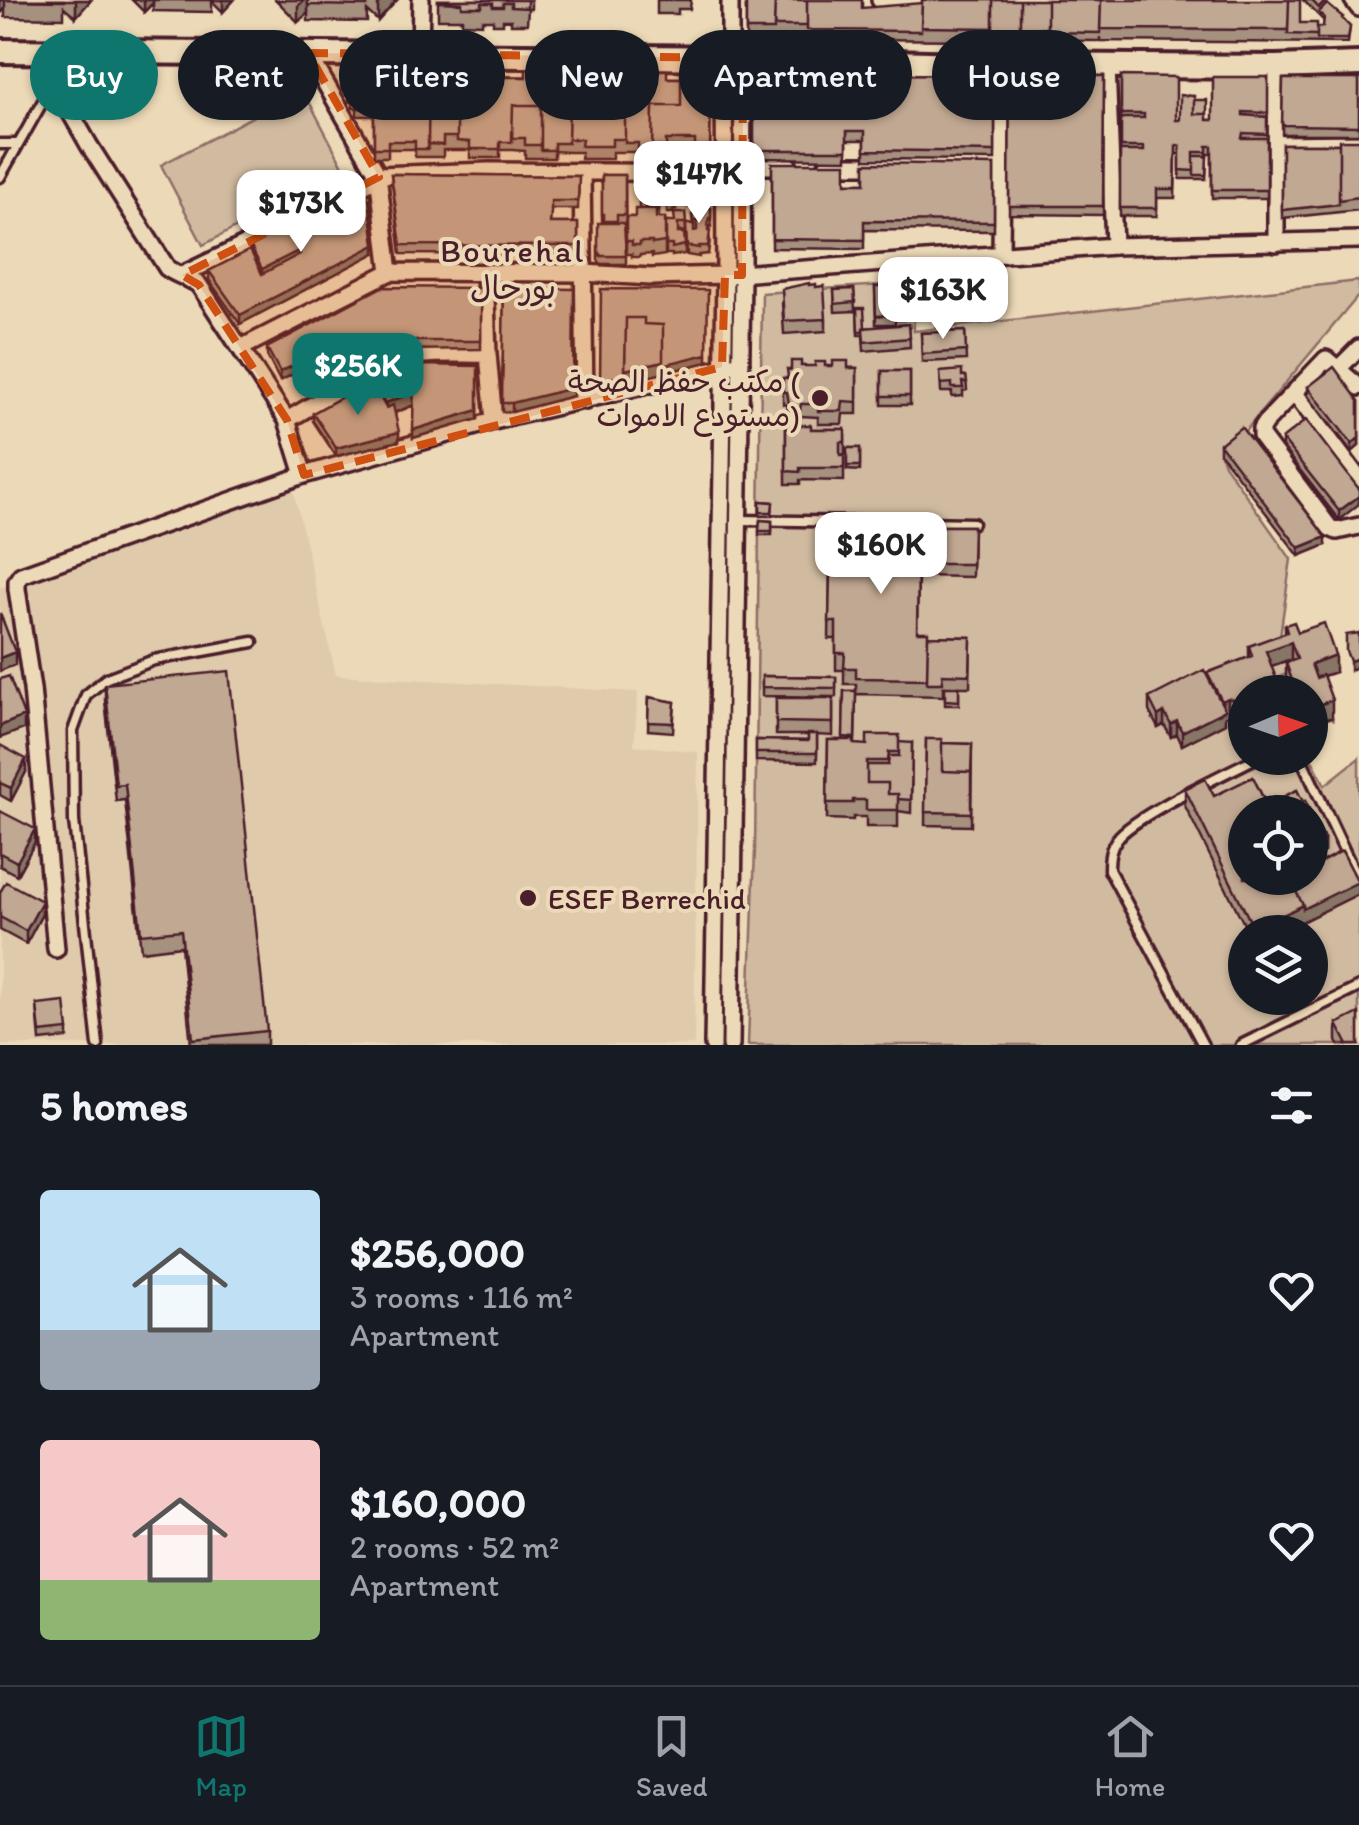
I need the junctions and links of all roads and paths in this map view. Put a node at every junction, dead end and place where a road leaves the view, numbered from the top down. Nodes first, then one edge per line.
1 (421, 0) edge
2 (730, 0) edge
3 (880, 0) edge
4 (932, 0) edge
5 (1353, 0) edge
6 (1359, 8) edge
7 (420, 30) edge
8 (731, 30) edge
9 (0, 50) edge
10 (30, 51) edge
11 (505, 54) edge
12 (679, 54) edge
13 (1359, 64) edge
14 (1096, 66) edge
15 (1107, 66) junction
16 (1276, 67) junction
17 (319, 72) edge
18 (32, 120) edge
19 (74, 120) edge
20 (729, 120) edge
21 (738, 120) edge
22 (1002, 120) edge
23 (1359, 143) edge
24 (0, 144) edge
25 (18, 144) junction
26 (1276, 144) junction
27 (819, 165) edge
28 (1002, 165) junction
29 (742, 166) junction
30 (800, 166) edge
31 (582, 172) junction
32 (726, 173) junction
33 (378, 176) junction
34 (0, 177) edge
35 (1359, 240) edge
36 (1276, 243) junction
37 (1114, 246) junction
38 (1001, 254) junction
39 (390, 272) junction
40 (485, 272) junction
41 (583, 274) junction
42 (182, 275) junction
43 (734, 275) junction
44 (241, 348) junction
45 (1359, 348) edge
46 (488, 354) junction
47 (741, 362) junction
48 (1332, 364) junction
49 (722, 367) junction
50 (1359, 387) edge
51 (1294, 392) junction
52 (585, 401) junction
53 (288, 420) junction
54 (494, 422) junction
55 (304, 475) junction
56 (1359, 480) edge
57 (721, 520) junction
58 (738, 520) junction
59 (876, 522) edge
60 (915, 522) edge
61 (973, 523) edge
62 (1359, 526) edge
63 (253, 642) dead end
64 (728, 683) junction
65 (1228, 773) edge
66 (1310, 775) edge
67 (1359, 882) edge
68 (56, 949) dead end
69 (1359, 987) edge
70 (98, 1045) edge
71 (714, 1045) edge
72 (731, 1045) edge
73 (1203, 1045) edge
74 (1242, 1045) edge

1 - 7 street
2 - 8 street
3 - 4 street
5 - 6 street
9 - 10 street
11 - 12 street
13 - 16 street
14 - 15 street
15 - 16 street
15 - 37 street
16 - 26 street
17 - 33 street
18 - 25 lane
19 - 42 street
20 - 32 street
21 - 29 street
22 - 28 street
23 - 26 street
24 - 25 lane
25 - 34 lane
26 - 36 street
27 - 28 street
28 - 38 street
29 - 30 street
29 - 43 street
31 - 32 street
31 - 33 street
31 - 41 street
32 - 43 street
33 - 39 street
33 - 42 street
35 - 36 street
36 - 37 street
37 - 38 street
38 - 43 street
39 - 40 street
39 - 44 street
40 - 41 street
40 - 46 street
41 - 43 street
41 - 52 street
42 - 44 street
43 - 47 street
43 - 49 street
44 - 53 street
45 - 48 street
46 - 53 street
46 - 54 street
47 - 49 street
47 - 58 street
48 - 50 street
48 - 51 street
49 - 52 street
49 - 57 street
51 - 56 street
51 - 62 street
52 - 54 street
53 - 55 street
54 - 55 street
55 - 68 street
57 - 58 lane
57 - 64 street
58 - 59 lane
58 - 64 street
60 - 61 lane
63 - 70 lane
64 - 71 street
64 - 72 street
65 - 73 lane
66 - 67 lane
69 - 74 lane

